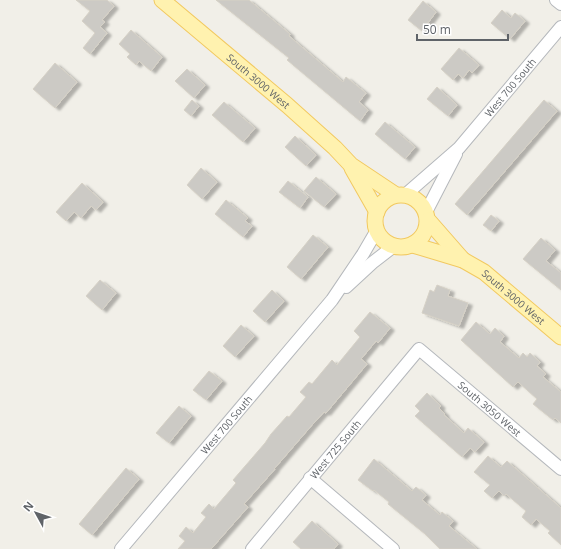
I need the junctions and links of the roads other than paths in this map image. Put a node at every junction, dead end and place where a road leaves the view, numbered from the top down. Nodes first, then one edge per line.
1 (162, 0) edge
2 (556, 0) edge
3 (561, 4) edge
4 (561, 27) edge
5 (459, 148) junction
6 (351, 165) junction
7 (401, 195) junction
8 (377, 212) junction
9 (427, 216) junction
10 (376, 230) junction
11 (413, 245) junction
12 (394, 246) junction
13 (463, 260) junction
14 (332, 300) junction
15 (561, 337) edge
16 (419, 349) joint
17 (561, 469) edge
18 (310, 478) junction
19 (124, 548) edge
20 (252, 549) edge
21 (394, 549) edge

1 - 6 main road, South 3000 West
2 - 3 street
4 - 5 street, West 700 South
5 - 7 street, West 700 South
5 - 9 street, West 700 South
6 - 7 main road, South 3000 West
6 - 8 main road, South 3000 West
7 - 8 main road
7 - 9 main road
8 - 10 main road
9 - 11 main road
9 - 13 main road, South 3000 West
10 - 12 main road
10 - 14 street, West 700 South
11 - 12 main road
11 - 13 main road, South 3000 West
12 - 14 street, West 700 South
13 - 15 main road, South 3000 West
14 - 19 street, West 700 South
16 - 17 street, South 3050 West
16 - 18 street, West 725 South
18 - 20 street, West 725 South
18 - 21 street

